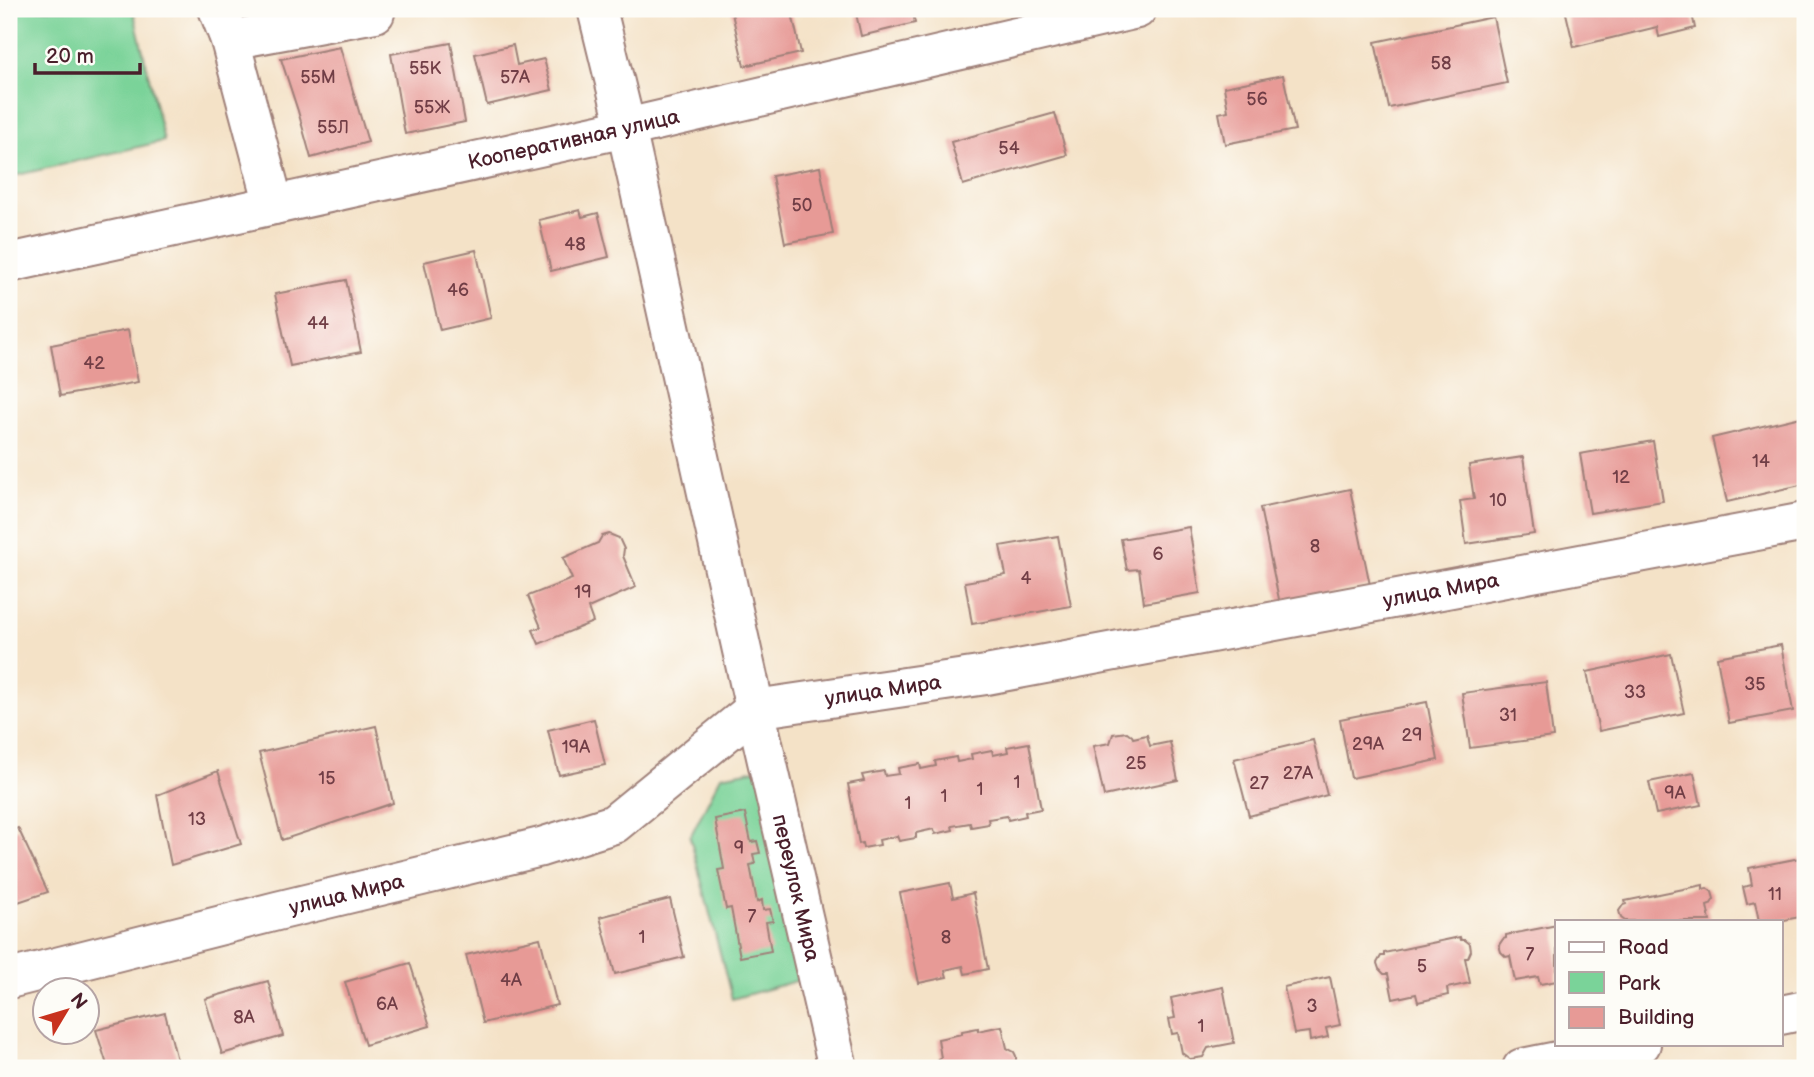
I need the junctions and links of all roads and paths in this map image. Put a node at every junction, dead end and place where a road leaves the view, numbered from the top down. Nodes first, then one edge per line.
1 (597, 9) edge
2 (1137, 9) edge
3 (375, 13) dead end
4 (224, 25) edge
5 (626, 128) junction
6 (274, 205) junction
7 (9, 262) edge
8 (1805, 522) edge
9 (755, 709) junction
10 (9, 979) edge
11 (1805, 1010) edge
12 (1783, 1015) edge
13 (1631, 1046) edge
14 (838, 1068) edge
15 (1522, 1068) edge

1 - 5 street, переулок Мира
2 - 5 street, Кооперативная улица
3 - 4 street
4 - 6 street
5 - 6 street, Кооперативная улица
5 - 9 street, переулок Мира
6 - 7 street, Кооперативная улица
8 - 9 street, улица Мира
9 - 10 street, улица Мира
9 - 14 street, переулок Мира
11 - 12 street
13 - 15 street

